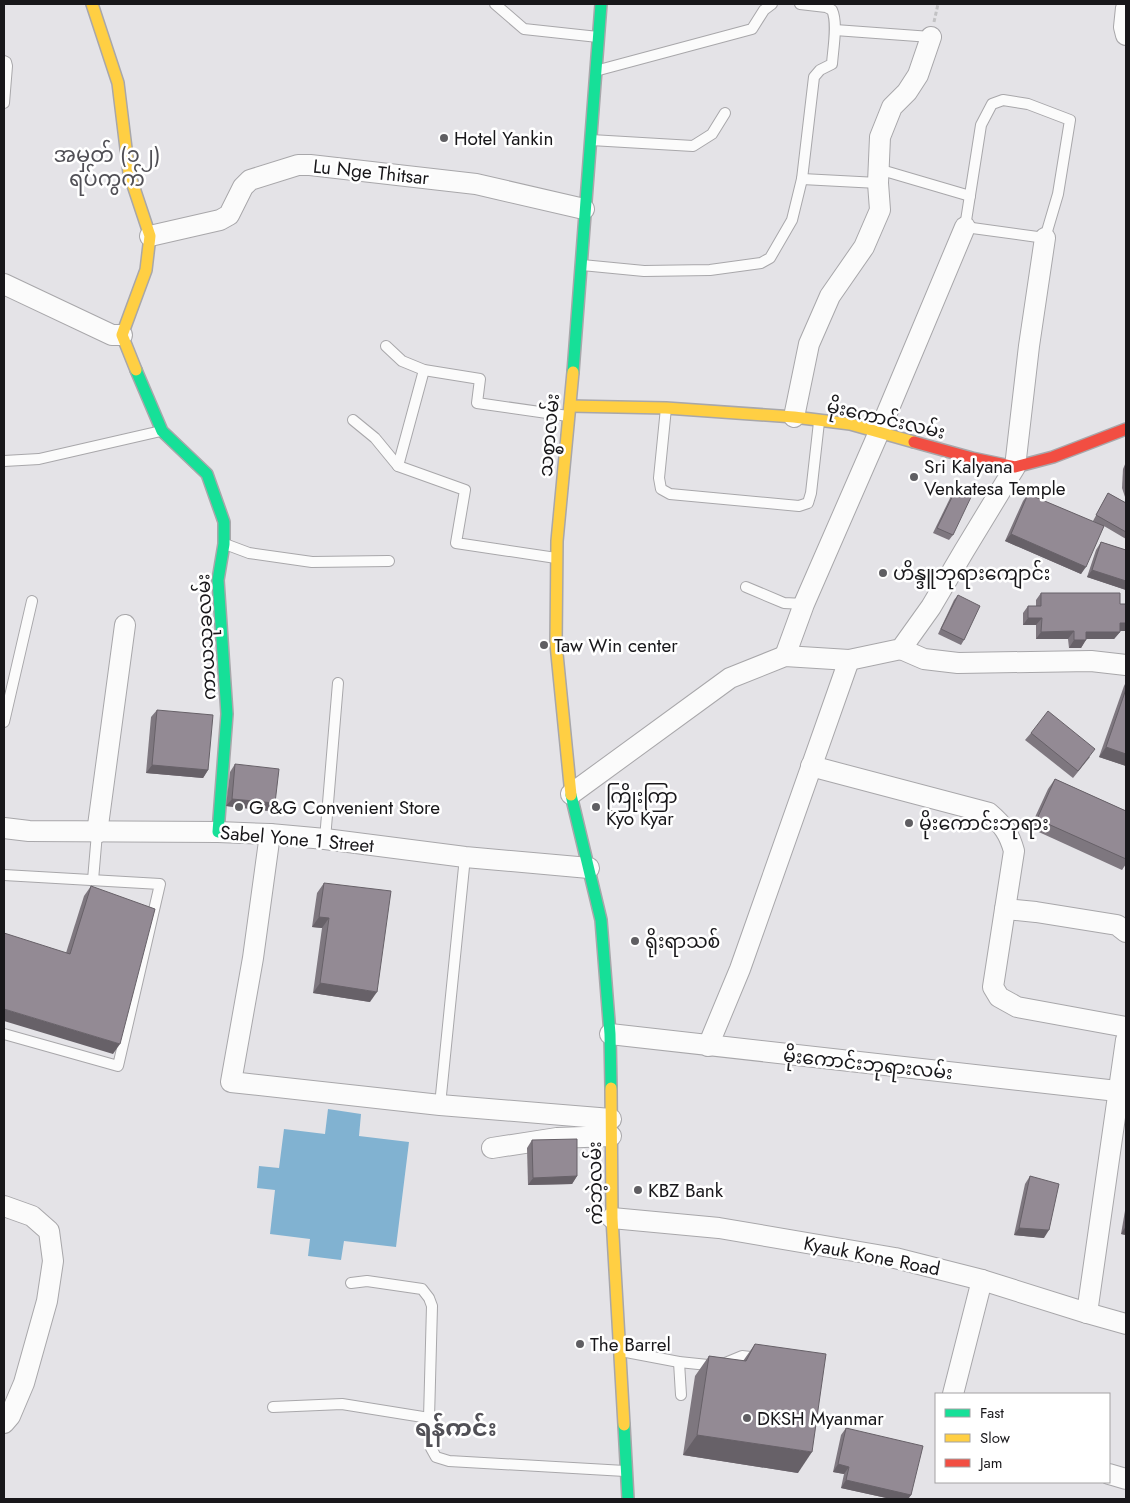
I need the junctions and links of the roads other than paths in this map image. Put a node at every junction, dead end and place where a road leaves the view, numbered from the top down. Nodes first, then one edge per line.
1 (92, 4) edge
2 (496, 4) edge
3 (601, 4) edge
4 (772, 4) edge
5 (800, 4) edge
6 (1126, 8) edge
7 (835, 30) junction
8 (1126, 35) edge
9 (931, 37) joint
10 (599, 38) junction
11 (4, 61) edge
12 (596, 70) junction
13 (4, 103) edge
14 (725, 113) dead end
15 (590, 140) junction
16 (878, 176) junction
17 (802, 179) junction
18 (970, 196) junction
19 (584, 209) junction
20 (965, 227) junction
21 (150, 236) junction
22 (1045, 238) junction
23 (581, 265) junction
24 (4, 284) edge
25 (122, 335) junction
26 (386, 346) dead end
27 (424, 370) junction
28 (666, 408) junction
29 (569, 411) junction
30 (794, 417) junction
31 (353, 420) dead end
32 (819, 421) junction
33 (1126, 428) edge
34 (162, 431) junction
35 (879, 432) junction
36 (4, 461) edge
37 (398, 466) junction
38 (1015, 467) junction
39 (224, 544) junction
40 (557, 558) junction
41 (389, 561) dead end
42 (746, 587) dead end
43 (32, 601) dead end
44 (804, 604) junction
45 (125, 625) dead end
46 (901, 649) junction
47 (785, 656) junction
48 (849, 660) junction
49 (1126, 665) edge
50 (338, 683) dead end
51 (4, 722) edge
52 (812, 766) junction
53 (571, 794) junction
54 (4, 828) edge
55 (218, 832) junction
56 (97, 833) junction
57 (270, 834) junction
58 (325, 839) junction
59 (466, 857) junction
60 (589, 868) junction
61 (4, 875) edge
62 (93, 880) junction
63 (1005, 909) junction
64 (1126, 932) edge
65 (1126, 1027) edge
66 (4, 1034) edge
67 (610, 1034) junction
68 (1126, 1040) edge
69 (708, 1046) junction
70 (1123, 1092) edge
71 (440, 1105) junction
72 (611, 1127) junction
73 (492, 1148) dead end
74 (4, 1206) edge
75 (612, 1218) junction
76 (982, 1280) junction
77 (351, 1283) dead end
78 (1087, 1313) junction
79 (1126, 1324) edge
80 (620, 1351) junction
81 (765, 1359) edge
82 (679, 1362) junction
83 (953, 1393) edge
84 (681, 1395) dead end
85 (273, 1407) dead end
86 (429, 1418) junction
87 (4, 1423) edge
88 (626, 1471) junction
89 (1110, 1474) edge
90 (1126, 1478) edge
91 (628, 1499) edge

1 - 21 main road
2 - 10 lane
3 - 10 main road, သစ္စာလမ်း
4 - 12 lane
5 - 7 lane
6 - 8 street
7 - 9 lane
7 - 17 lane
9 - 16 street
10 - 12 main road, သစ္စာလမ်း
11 - 13 lane
12 - 15 main road, သစ္စာလမ်း
14 - 15 lane
15 - 19 main road, သစ္စာလမ်း
16 - 17 lane
16 - 18 lane
16 - 30 street
17 - 23 lane
18 - 20 lane
18 - 22 lane
19 - 21 street, Lu Nge Thitsar
19 - 23 main road, သစ္စာလမ်း
20 - 22 lane
20 - 35 street
21 - 25 main road
22 - 38 street
23 - 29 main road, သစ္စာလမ်း
24 - 25 street
25 - 34 main road, ကာယသုခလမ်း
26 - 27 lane
27 - 29 lane
27 - 37 lane
28 - 29 main road, မိုးကောင်းလမ်း
28 - 30 main road, မိုးကောင်းလမ်း
28 - 32 lane
29 - 40 main road, သစ္စာလမ်း
30 - 32 main road, မိုးကောင်းလမ်း
31 - 37 lane
32 - 35 main road, မိုးကောင်းလမ်း
33 - 38 main road, မိုးကောင်းလမ်း
34 - 36 lane
34 - 39 main road, ကာယသုခလမ်း
35 - 38 main road, မိုးကောင်းလမ်း
35 - 44 street
37 - 40 lane
38 - 46 street
39 - 41 lane
39 - 55 main road, ကာယသုခလမ်း
40 - 53 main road, သစ္စာလမ်း
42 - 44 lane
43 - 51 lane
44 - 47 street
45 - 56 street
46 - 48 street
46 - 49 street
47 - 48 street
47 - 53 street
48 - 52 street
50 - 58 lane
52 - 63 street
52 - 69 street
53 - 60 main road, သစ္စာလမ်း
54 - 56 street, Sabel Yone 1 Street
55 - 56 street, Sabel Yone 1 Street
55 - 57 street, Sabel Yone 1 Street
56 - 62 lane
57 - 58 street, Sabel Yone 1 Street
57 - 71 street
58 - 59 street, Sabel Yone 1 Street
59 - 60 street, Sabel Yone 1 Street
59 - 71 lane
60 - 67 main road, ကံဘဲ့လမ်း
61 - 62 lane
62 - 66 lane
63 - 64 street
63 - 65 street
67 - 69 street, မိုးကောင်းဘုရားလမ်း
67 - 72 main road, ကံဘဲ့လမ်း
68 - 70 street
69 - 70 street, မိုးကောင်းဘုရားလမ်း
70 - 78 street
71 - 72 street
72 - 73 street
72 - 75 main road, ကံဘဲ့လမ်း
74 - 87 street
75 - 76 street, Kyauk Kone Road
75 - 80 main road, ကံဘဲ့လမ်း
76 - 78 street, Kyauk Kone Road
76 - 83 street
77 - 86 lane
78 - 79 street, Kyauk Kone Road
80 - 82 lane
80 - 88 main road, ကံဘဲ့လမ်း
81 - 82 lane
82 - 84 lane
85 - 86 lane
86 - 88 lane
88 - 91 main road, ကံဘဲ့လမ်း
89 - 90 street

